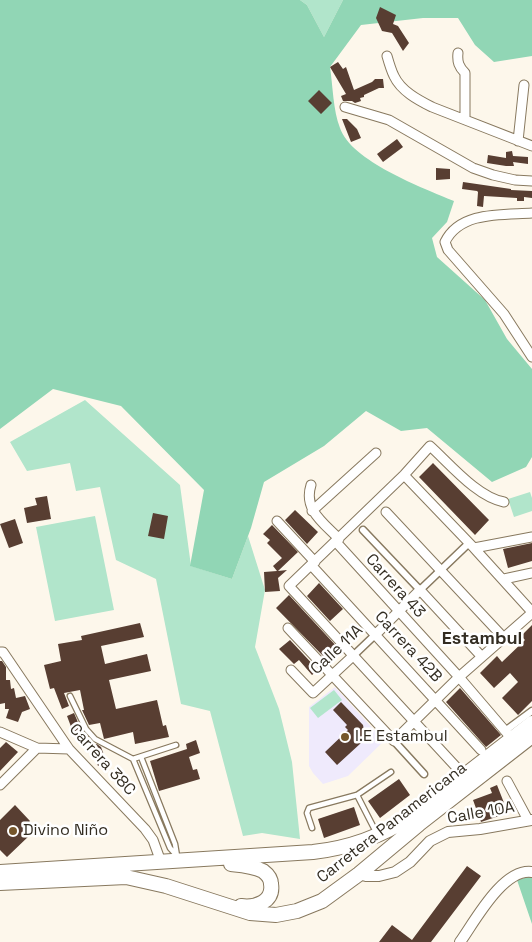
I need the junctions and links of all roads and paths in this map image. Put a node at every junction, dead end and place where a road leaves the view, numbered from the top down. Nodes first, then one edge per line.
1 (458, 53) dead end
2 (387, 56) dead end
3 (524, 85) dead end
4 (345, 107) dead end
5 (465, 119) junction
6 (518, 141) junction
7 (532, 146) edge
8 (532, 181) edge
9 (532, 213) edge
10 (532, 357) edge
11 (376, 453) dead end
12 (404, 475) junction
13 (311, 486) dead end
14 (504, 502) dead end
15 (312, 511) junction
16 (386, 512) dead end
17 (277, 522) dead end
18 (363, 530) dead end
19 (532, 537) edge
20 (337, 540) junction
21 (472, 546) junction
22 (313, 564) junction
23 (440, 569) junction
24 (532, 573) edge
25 (504, 579) junction
26 (420, 590) junction
27 (397, 611) junction
28 (532, 612) edge
29 (288, 628) dead end
30 (376, 634) junction
31 (504, 637) junction
32 (1, 652) edge
33 (354, 655) junction
34 (482, 657) junction
35 (291, 670) dead end
36 (332, 676) junction
37 (459, 677) junction
38 (70, 696) dead end
39 (435, 700) junction
40 (532, 711) edge
41 (415, 721) junction
42 (532, 723) edge
43 (0, 732) edge
44 (508, 735) junction
45 (532, 736) edge
46 (394, 742) junction
47 (176, 745) dead end
48 (37, 748) junction
49 (69, 749) junction
50 (481, 750) dead end
51 (141, 757) junction
52 (133, 759) junction
53 (458, 769) dead end
54 (391, 772) dead end
55 (424, 774) dead end
56 (507, 781) dead end
57 (0, 785) edge
58 (357, 795) junction
59 (530, 820) edge
60 (312, 828) dead end
61 (378, 836) junction
62 (184, 859) junction
63 (161, 862) junction
64 (0, 872) edge
65 (532, 872) edge
66 (359, 874) junction
67 (0, 883) edge
68 (218, 903) junction
69 (460, 942) edge

1 - 5 street
2 - 5 street
3 - 6 street
4 - 8 street
5 - 6 street
6 - 7 street
9 - 10 street
11 - 15 street
12 - 14 street
12 - 20 street
12 - 21 street
13 - 15 street
15 - 20 street, Carrera 43
16 - 23 street
17 - 22 street, Carrera 42B
18 - 26 street
19 - 21 street
20 - 22 street
20 - 27 street, Carrera 43
21 - 23 street, Calle 11A
21 - 25 street
22 - 30 street, Carrera 42B
22 - 33 street
23 - 26 street, Calle 11A
23 - 31 street
24 - 25 street
25 - 28 street
26 - 27 street, Calle 11A
26 - 34 street
27 - 30 street, Calle 11A
27 - 37 street, Carrera 43
28 - 31 street
29 - 36 street
30 - 33 street, Calle 11A
30 - 39 street, Carrera 42B
31 - 34 street
32 - 49 street, Carrera 38C
33 - 36 street, Calle 11A
33 - 41 street
34 - 37 street
35 - 36 street, Calle 11A
36 - 46 street
37 - 39 street
37 - 44 street, Carrera 43
38 - 52 lane
39 - 41 street
39 - 50 street, Carrera 42B
40 - 44 street
41 - 46 street
41 - 53 street
42 - 44 highway, Carretera Panamericana
43 - 48 street
44 - 61 highway, Carretera Panamericana
45 - 66 highway, Carretera Panamericana
46 - 55 street
47 - 51 lane
48 - 49 street
48 - 57 street
49 - 63 street, Carrera 38C
51 - 52 lane
51 - 62 lane
52 - 62 lane
54 - 58 lane
56 - 59 street
58 - 60 lane
58 - 61 lane
59 - 66 street, Calle 10A
61 - 62 highway, Carretera Panamericana
62 - 63 highway, Carretera Panamericana
62 - 68 highway
63 - 64 highway, Carretera Panamericana
65 - 69 street
66 - 68 highway, Carretera Panamericana
67 - 68 highway, Carretera Panamericana

